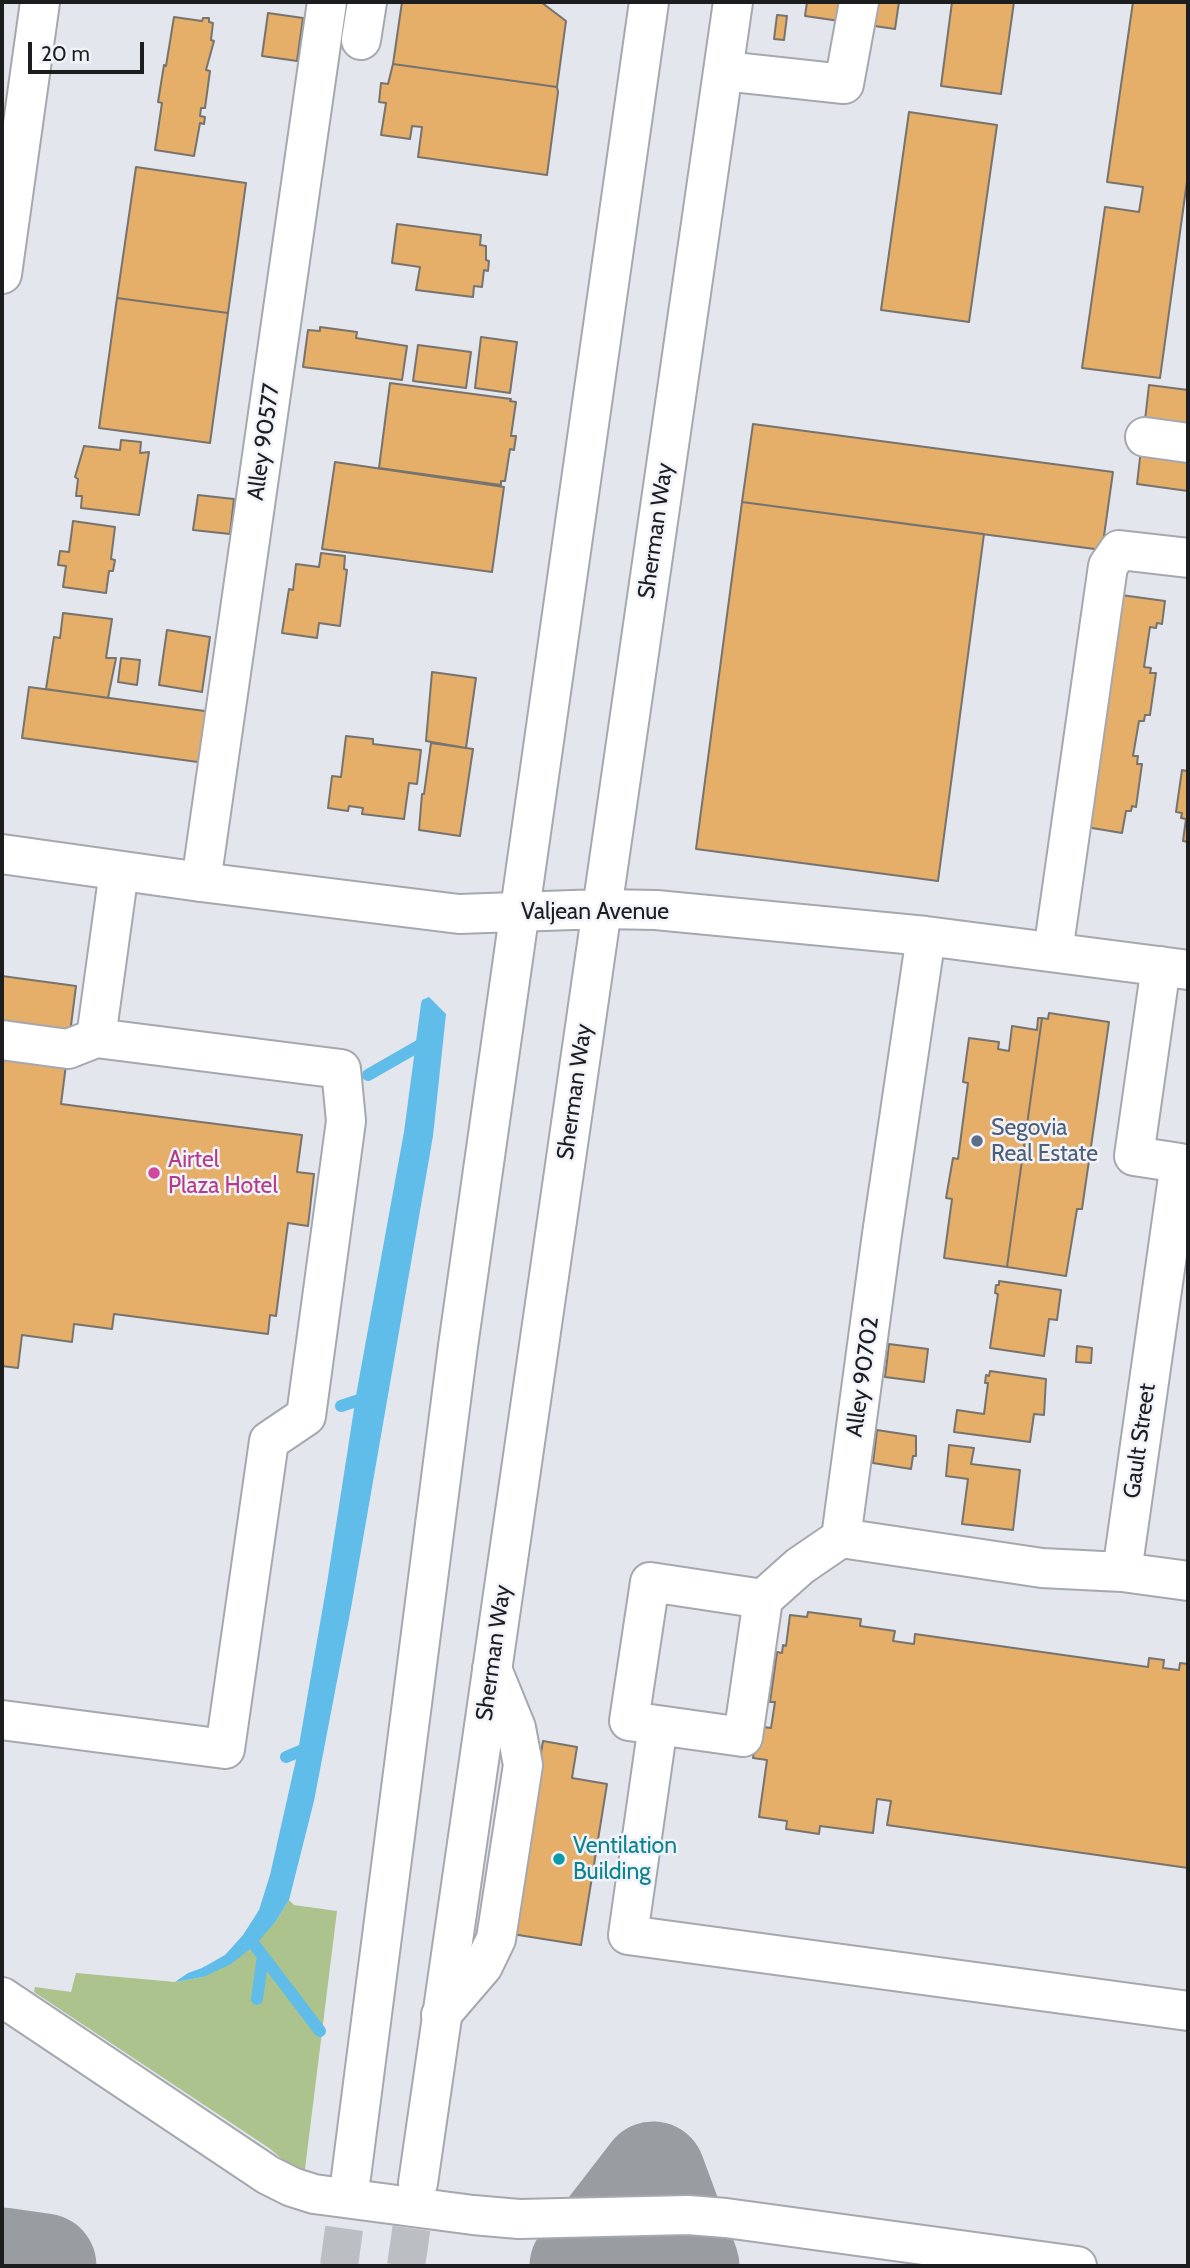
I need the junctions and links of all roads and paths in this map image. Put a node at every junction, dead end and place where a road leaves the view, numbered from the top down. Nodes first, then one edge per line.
1 (40, 2) edge
2 (327, 2) edge
3 (367, 2) edge
4 (649, 2) edge
5 (733, 2) edge
6 (859, 2) edge
7 (361, 40) dead end
8 (724, 71) junction
9 (2, 274) edge
10 (1145, 437) dead end
11 (1188, 443) edge
12 (1188, 558) edge
13 (2, 854) edge
14 (119, 871) junction
15 (201, 882) junction
16 (601, 909) junction
17 (518, 912) junction
18 (926, 936) junction
19 (1053, 952) junction
20 (1174, 968) edge
21 (96, 1038) junction
22 (2, 1040) edge
23 (841, 1538) junction
24 (1122, 1572) junction
25 (1188, 1581) edge
26 (763, 1599) junction
27 (2, 1720) edge
28 (658, 1725) junction
29 (2, 1997) edge
30 (1188, 2011) edge
31 (351, 2177) tunnel mouth
32 (418, 2183) tunnel mouth
33 (1077, 2266) edge

1 - 9 main road
2 - 15 main road, Alley 90577
3 - 7 main road
4 - 17 main road
5 - 8 main road, Sherman Way
6 - 8 main road
8 - 16 main road, Sherman Way
10 - 11 main road
12 - 19 main road
13 - 14 main road, Valjean Avenue
14 - 15 main road, Valjean Avenue
14 - 21 main road
15 - 17 main road, Valjean Avenue
16 - 17 main road, Valjean Avenue
16 - 18 main road, Valjean Avenue
16 - 32 main road, Sherman Way
17 - 31 main road
18 - 19 main road, Valjean Avenue
18 - 23 main road, Alley 90702
19 - 20 main road, Valjean Avenue
20 - 24 main road, Gault Street
21 - 22 main road
21 - 27 main road
23 - 24 main road
23 - 26 main road
24 - 25 main road
26 - 28 main road
26 - 28 main road
28 - 30 main road
29 - 33 main road

